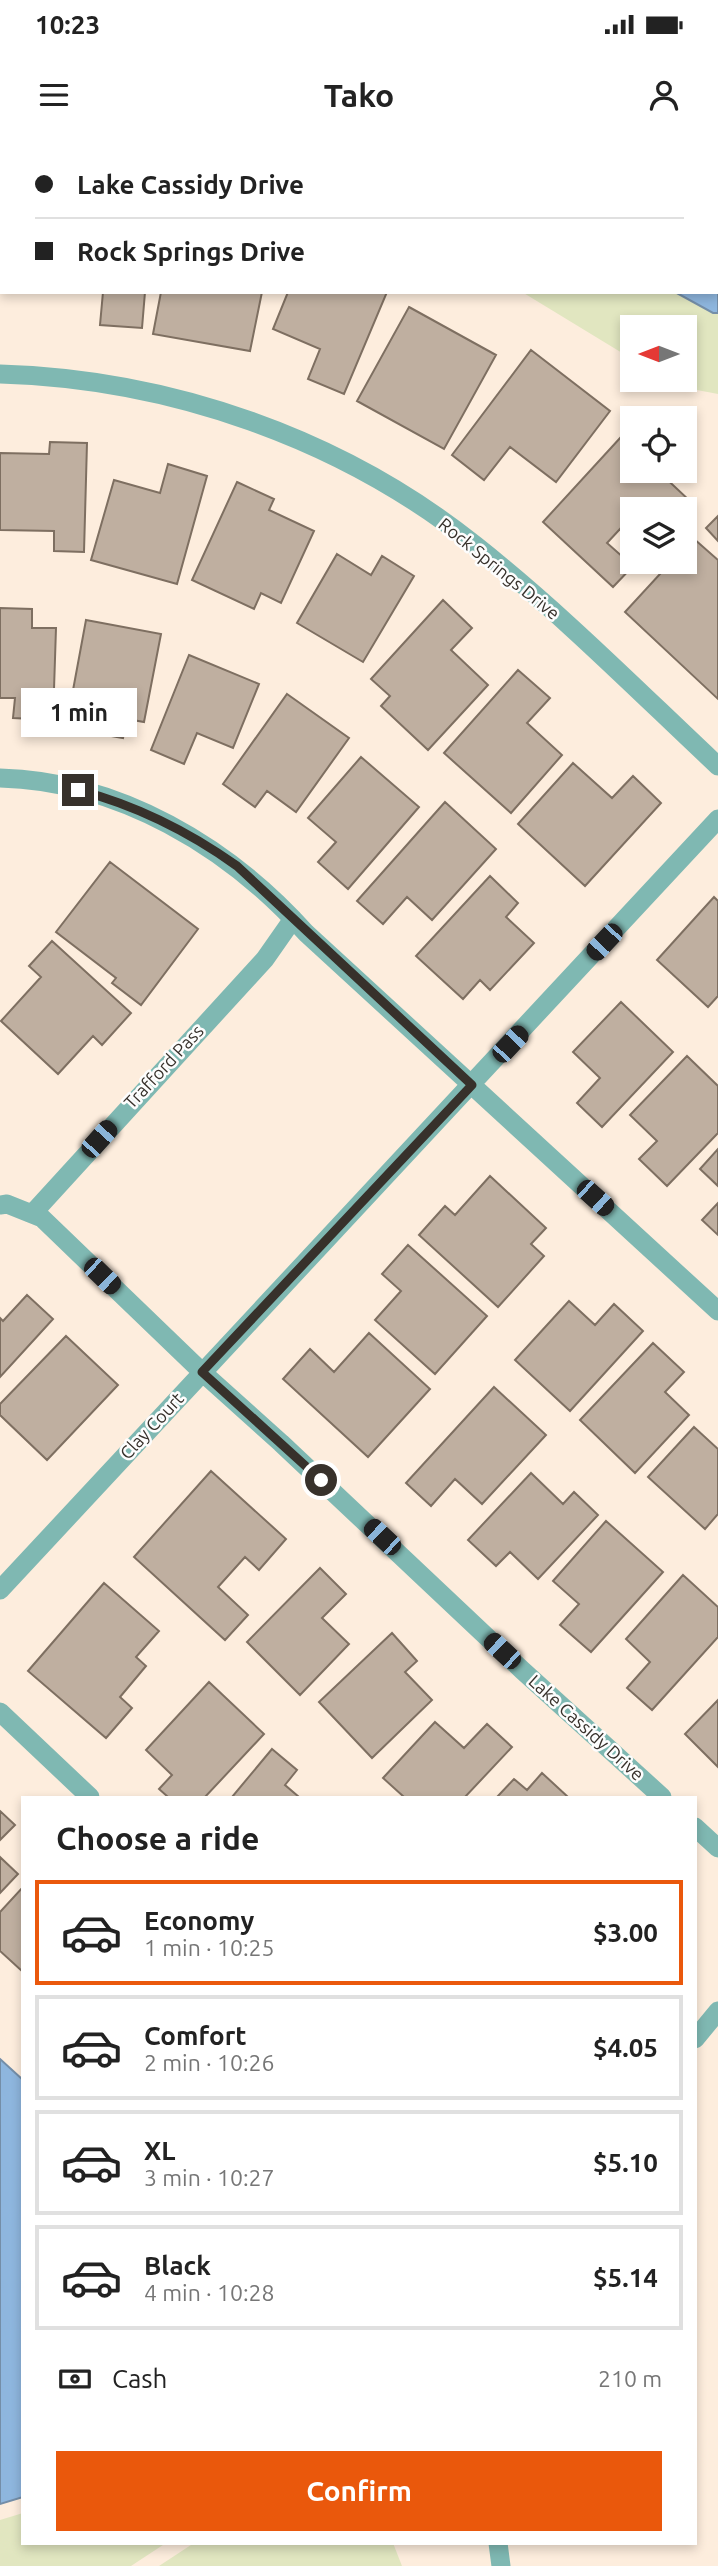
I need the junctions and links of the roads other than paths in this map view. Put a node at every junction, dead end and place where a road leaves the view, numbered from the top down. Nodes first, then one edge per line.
1 (0, 374) edge
2 (718, 766) edge
3 (0, 778) edge
4 (718, 820) edge
5 (293, 919) junction
6 (472, 1085) junction
7 (0, 1205) edge
8 (33, 1213) junction
9 (718, 1311) edge
10 (202, 1372) junction
11 (0, 1590) edge
12 (0, 1712) edge
13 (89, 1796) edge
14 (661, 1796) edge
15 (697, 1829) edge
16 (718, 1848) edge
17 (718, 2011) edge
18 (697, 2037) edge
19 (498, 2545) edge
20 (501, 2566) edge

1 - 2 street, Rock Springs Drive
3 - 5 street
4 - 6 street, Clay Court
5 - 6 street
5 - 8 street, Trafford Pass
6 - 9 street
6 - 10 street, Clay Court
7 - 8 street
8 - 10 street
10 - 11 street, Clay Court
10 - 14 street, Lake Cassidy Drive
12 - 13 street
15 - 16 street
17 - 18 street
19 - 20 street

